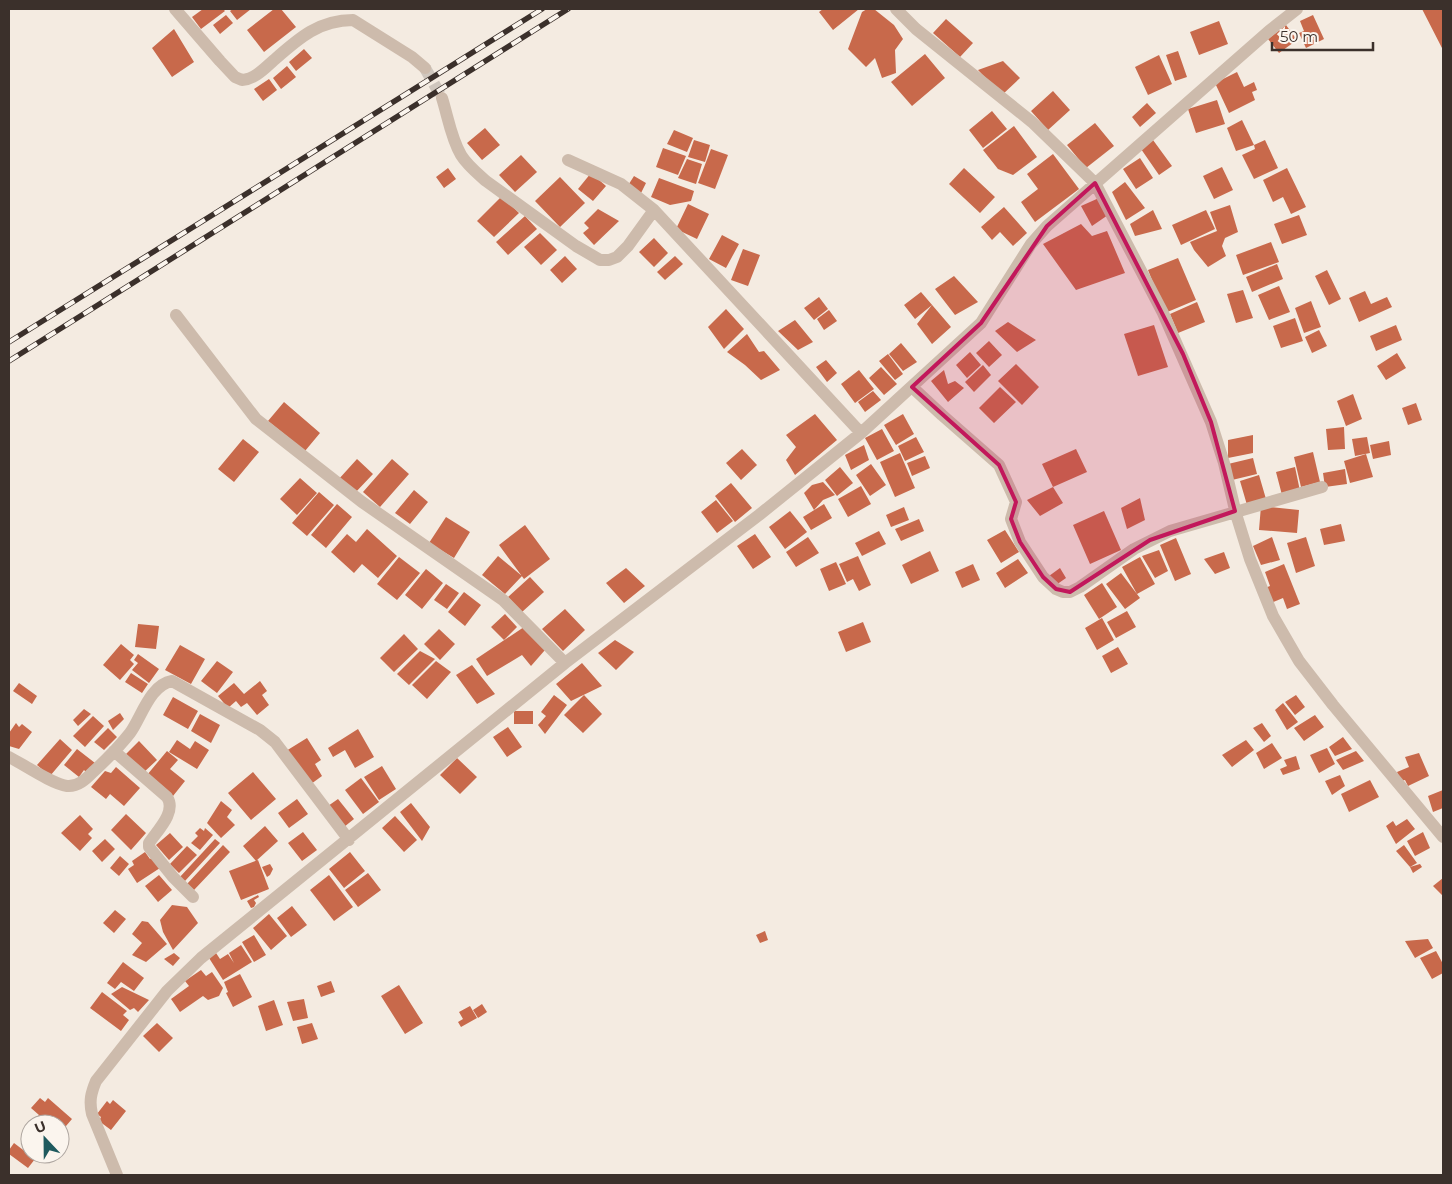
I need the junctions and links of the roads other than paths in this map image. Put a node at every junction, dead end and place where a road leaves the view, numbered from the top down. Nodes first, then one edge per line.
1 (175, 9) edge
2 (896, 9) edge
3 (1297, 9) edge
4 (425, 68) tunnel mouth
5 (442, 98) tunnel mouth
6 (568, 160) dead end
7 (1095, 183) junction
8 (654, 210) junction
9 (176, 315) dead end
10 (912, 387) junction
11 (861, 433) junction
12 (1322, 487) dead end
13 (1235, 511) junction
14 (565, 663) junction
15 (114, 751) junction
16 (9, 756) edge
17 (1443, 837) edge
18 (349, 840) junction
19 (192, 897) dead end
20 (117, 1175) edge

1 - 4 street
2 - 7 street
3 - 7 street
5 - 8 street
6 - 8 street
7 - 10 street
7 - 13 street
8 - 11 street
9 - 14 street
10 - 11 street
10 - 13 street
11 - 14 street
12 - 13 street
13 - 17 street
14 - 18 street
15 - 16 street
15 - 18 street
15 - 19 street
18 - 20 street

